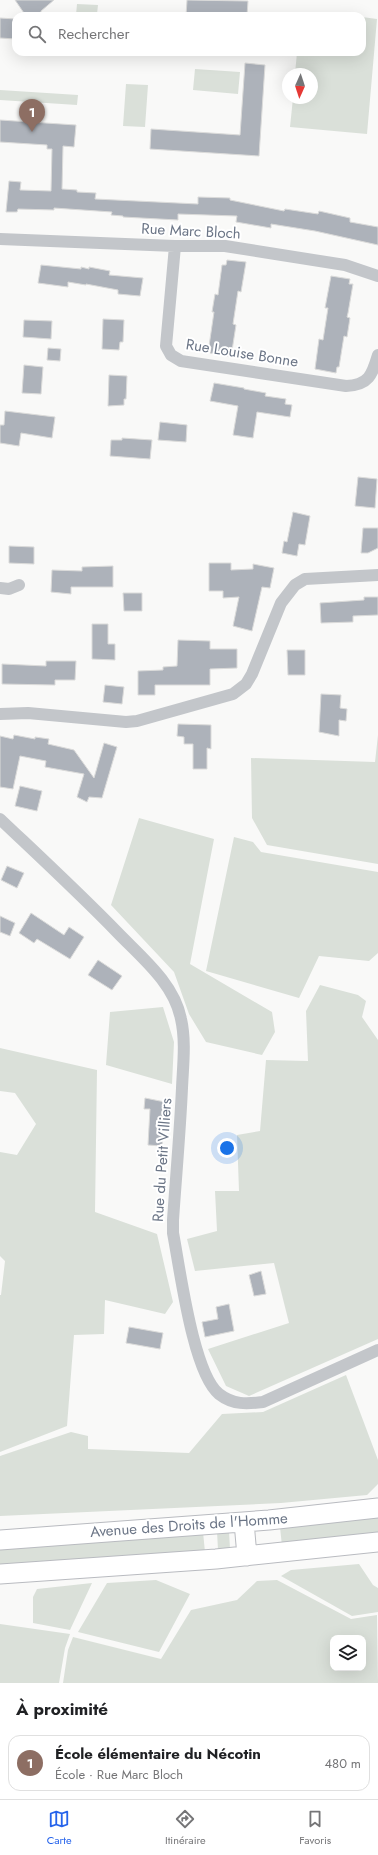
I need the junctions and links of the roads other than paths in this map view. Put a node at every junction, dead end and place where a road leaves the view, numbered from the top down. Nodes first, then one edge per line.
1 (0, 239) edge
2 (175, 246) junction
3 (378, 276) edge
4 (378, 355) edge
5 (378, 575) edge
6 (19, 584) dead end
7 (0, 588) edge
8 (0, 714) edge
9 (0, 819) edge
10 (378, 1350) edge
11 (378, 1508) edge
12 (244, 1522) junction
13 (0, 1540) edge
14 (378, 1542) edge
15 (247, 1556) junction
16 (0, 1574) edge

1 - 2 street, Rue Marc Bloch
2 - 3 street, Rue Marc Bloch
2 - 4 street, Rue Louise Bonne
5 - 8 street
6 - 7 street
9 - 10 street, Rue du Petit Villiers
11 - 12 main road, Avenue des Droits de l'Homme
12 - 13 main road, Avenue des Droits de l'Homme
12 - 15 main road
14 - 15 main road
15 - 16 main road

